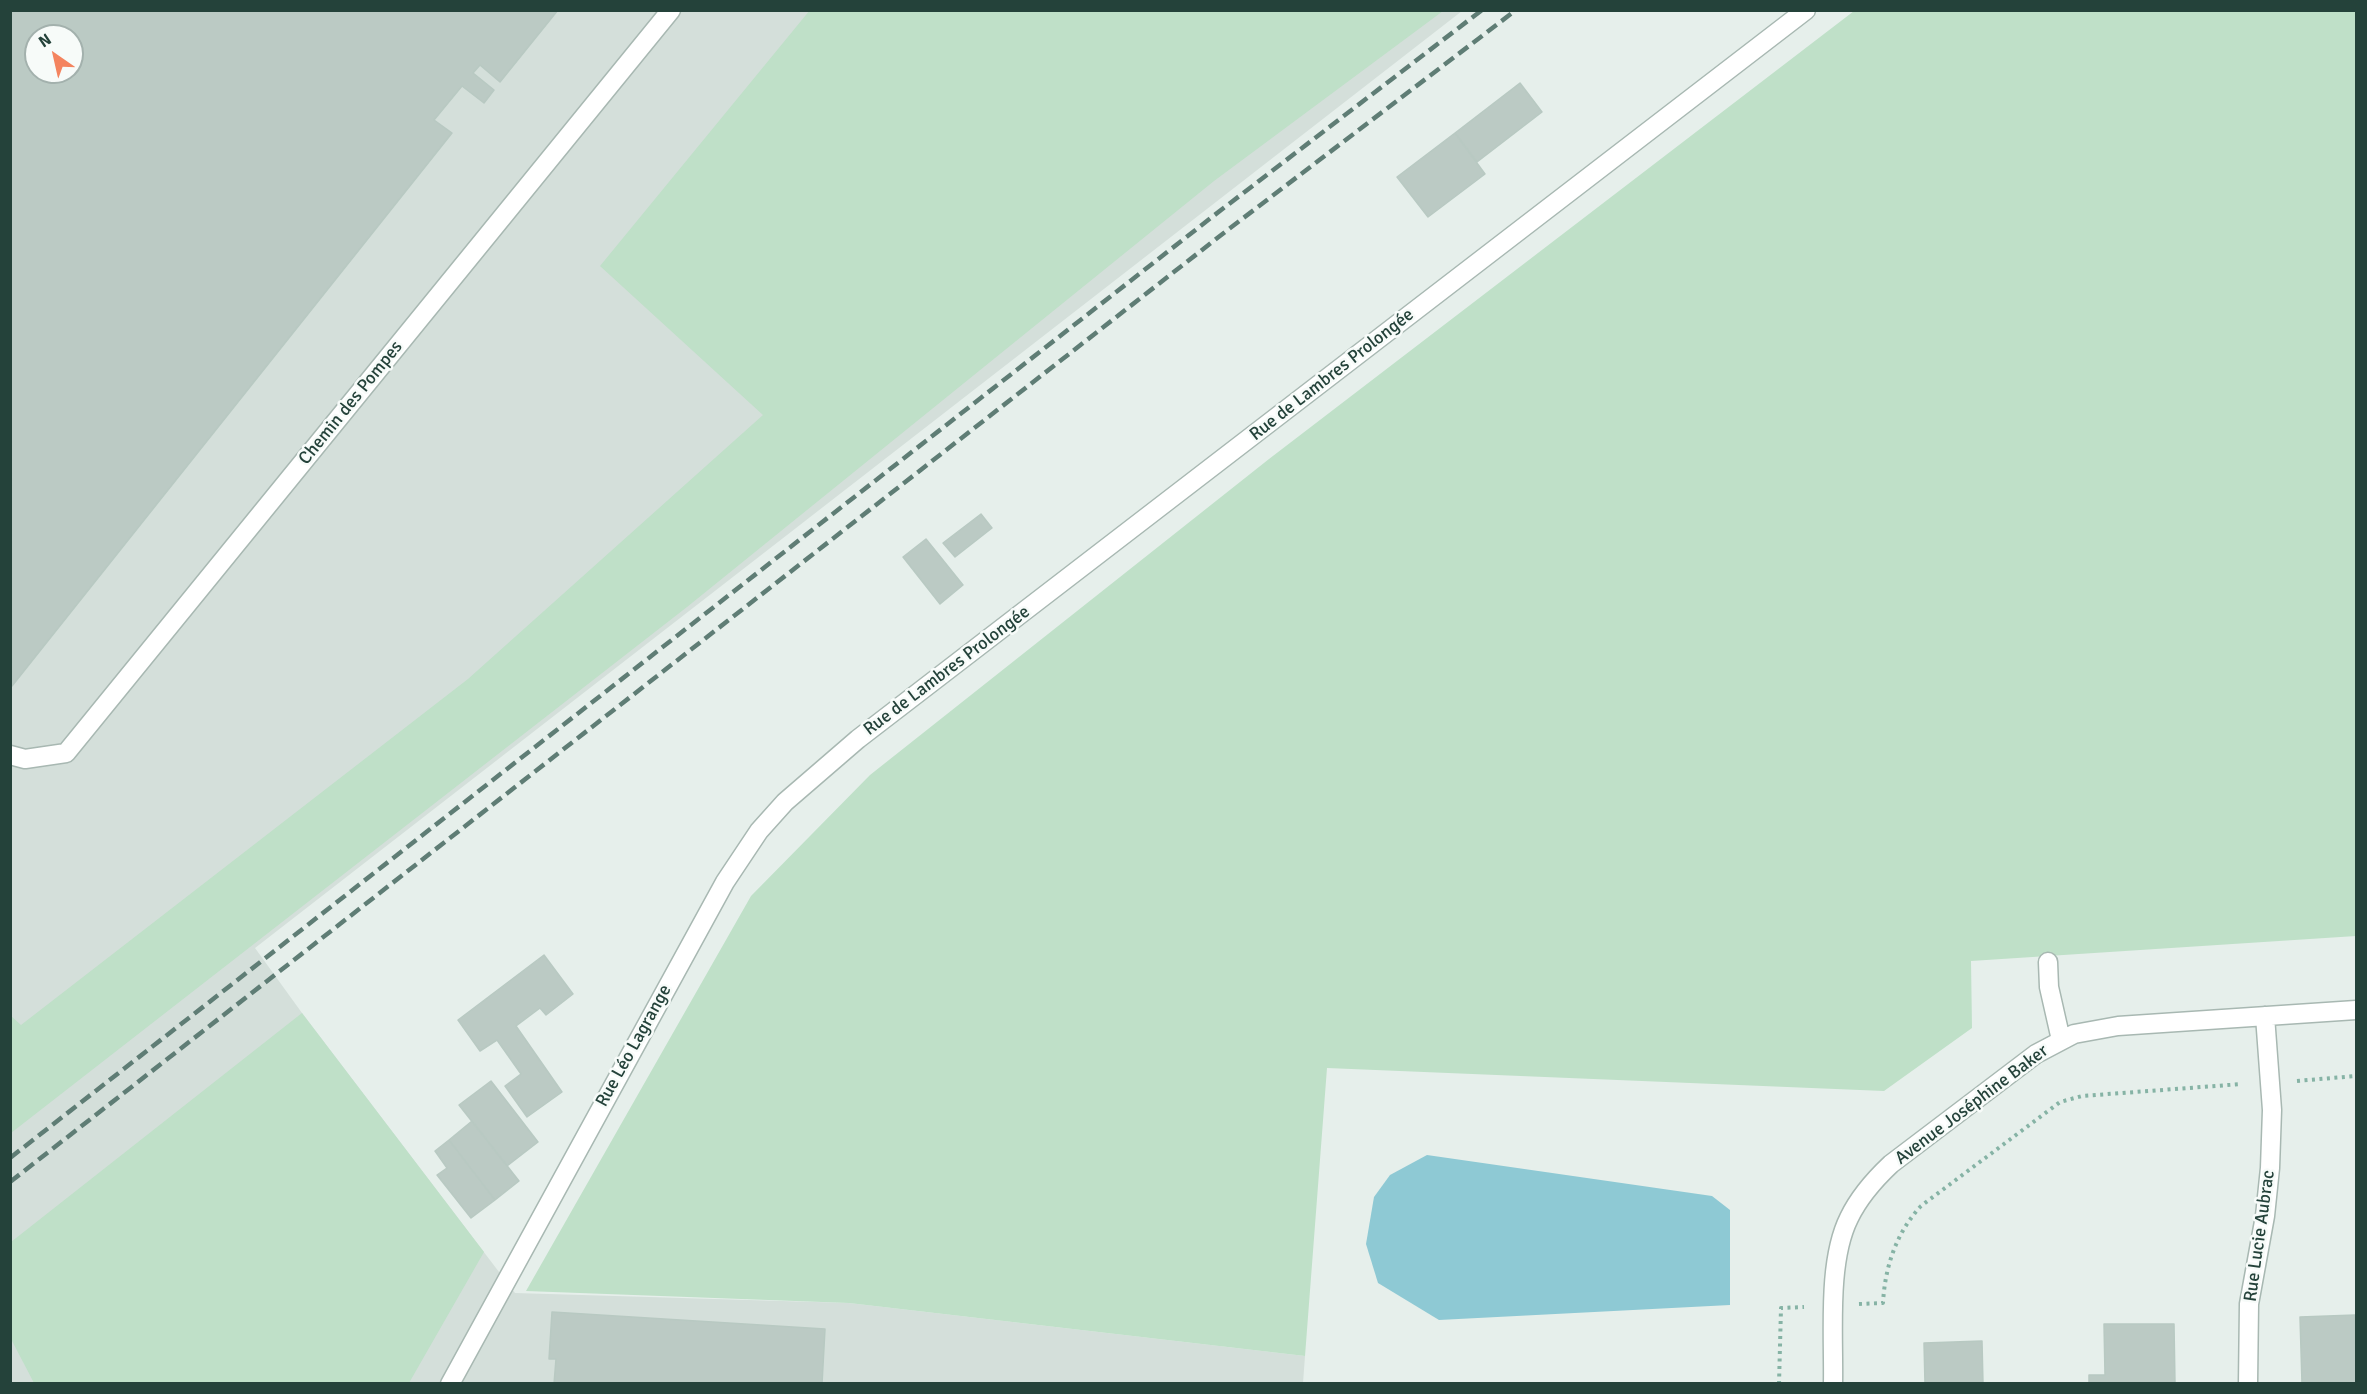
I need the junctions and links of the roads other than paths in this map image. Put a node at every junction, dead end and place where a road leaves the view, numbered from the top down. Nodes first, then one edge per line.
1 (671, 10) edge
2 (1806, 10) edge
3 (858, 740) joint
4 (10, 755) edge
5 (2048, 962) dead end
6 (2356, 1010) edge
7 (2265, 1016) junction
8 (2061, 1040) junction
9 (450, 1383) edge
10 (1833, 1383) edge
11 (2248, 1383) edge

1 - 4 street, Chemin des Pompes
2 - 3 street, Rue de Lambres Prolongée
3 - 9 street, Rue Léo Lagrange
5 - 8 street
6 - 7 street, Avenue Joséphine Baker
7 - 8 street, Avenue Joséphine Baker
7 - 11 street, Rue Lucie Aubrac
8 - 10 street, Avenue Joséphine Baker

